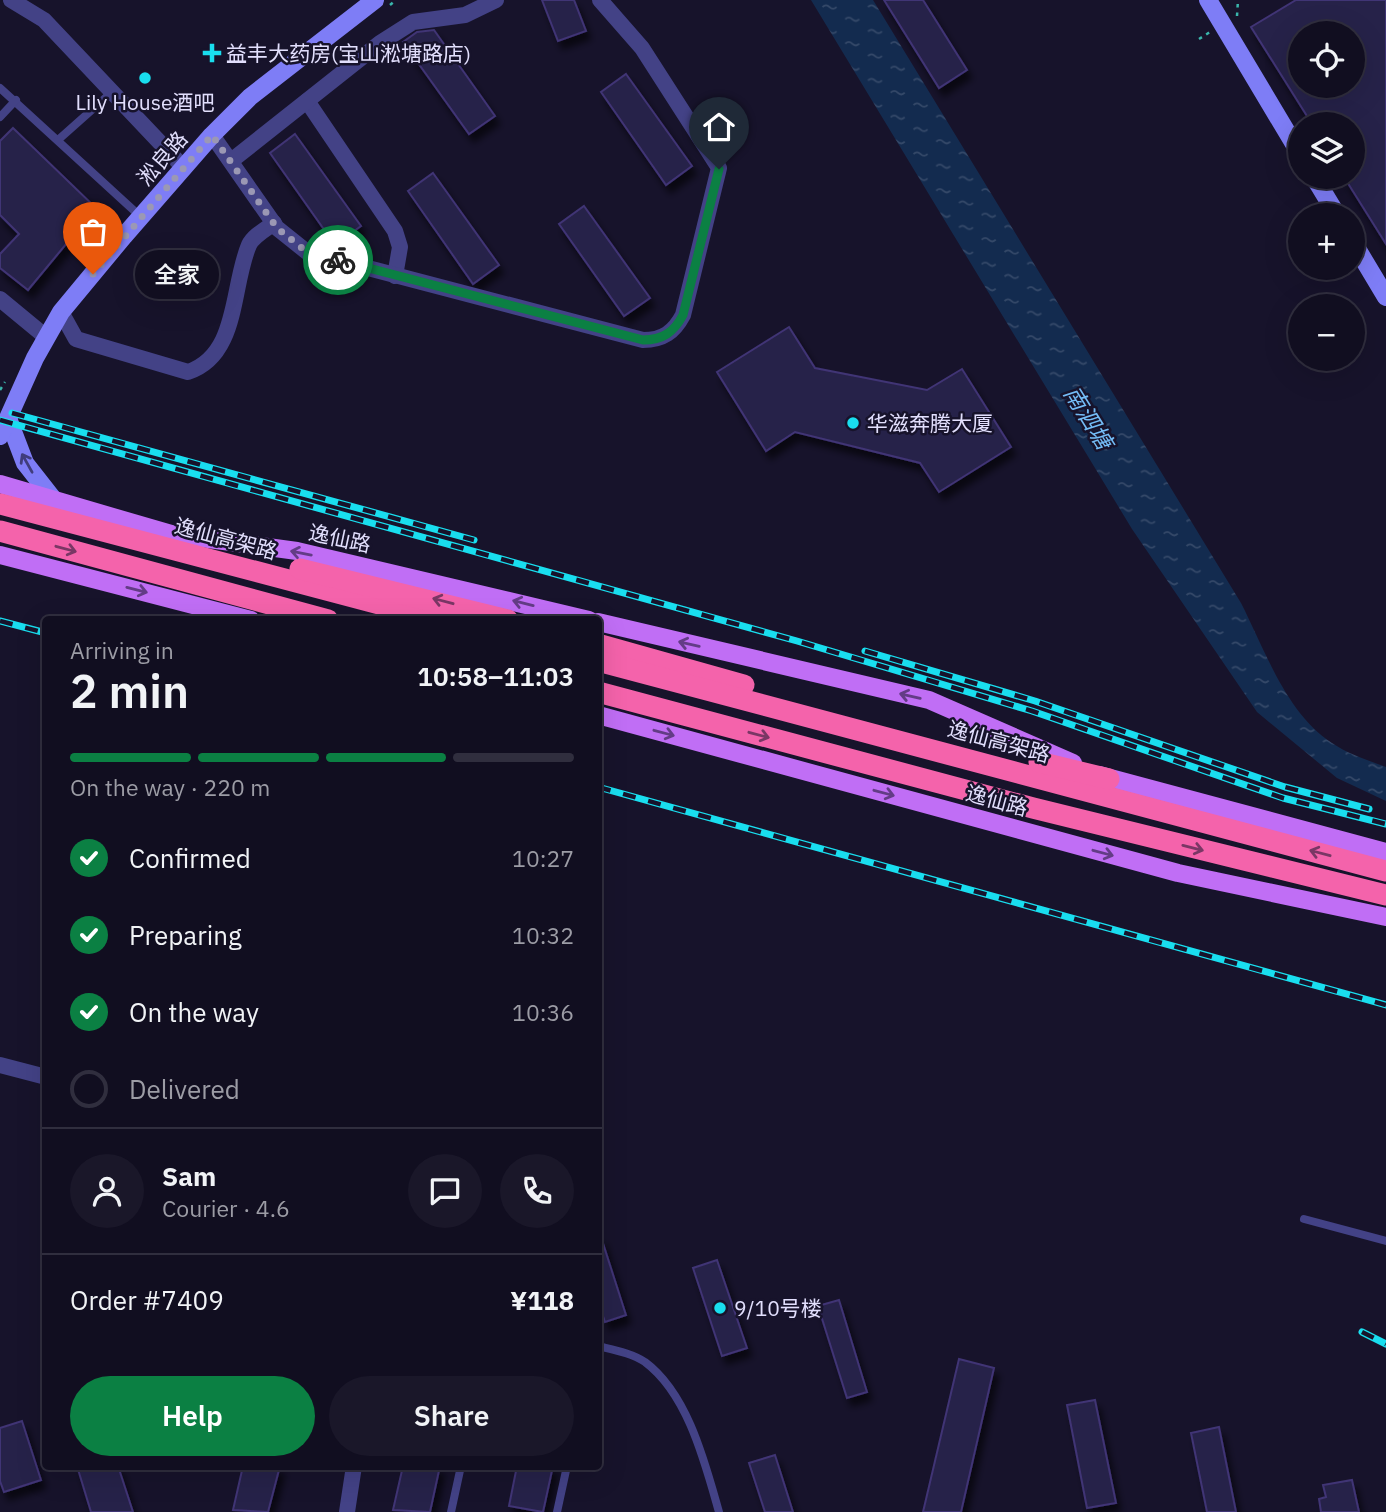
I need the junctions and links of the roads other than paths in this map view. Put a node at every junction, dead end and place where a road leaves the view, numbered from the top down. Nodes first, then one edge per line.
1 (4, 0) edge
2 (11, 0) edge
3 (375, 0) edge
4 (496, 0) edge
5 (600, 0) edge
6 (1208, 0) edge
7 (354, 6) edge
8 (0, 7) edge
9 (0, 88) edge
10 (112, 92) junction
11 (16, 100) junction
12 (307, 101) junction
13 (0, 117) edge
14 (1288, 134) edge
15 (212, 135) junction
16 (58, 140) junction
17 (230, 161) junction
18 (184, 168) junction
19 (141, 217) junction
20 (274, 223) junction
21 (1365, 262) edge
22 (395, 276) junction
23 (1386, 297) edge
24 (0, 299) edge
25 (61, 312) junction
26 (46, 337) junction
27 (5, 428) edge
28 (0, 484) edge
29 (54, 500) junction
30 (0, 505) edge
31 (0, 531) edge
32 (0, 555) edge
33 (222, 562) junction
34 (236, 616) edge
35 (313, 616) edge
36 (405, 616) edge
37 (424, 616) edge
38 (494, 616) edge
39 (572, 616) edge
40 (602, 623) edge
41 (602, 645) edge
42 (602, 662) edge
43 (602, 669) edge
44 (602, 693) edge
45 (602, 716) edge
46 (1108, 779) junction
47 (1386, 852) edge
48 (1386, 871) edge
49 (1386, 895) edge
50 (1386, 917) edge
51 (0, 1065) edge
52 (42, 1076) edge
53 (1304, 1219) dead end
54 (1386, 1241) edge
55 (602, 1347) edge
56 (353, 1470) edge
57 (460, 1470) edge
58 (567, 1470) edge
59 (347, 1512) edge
60 (451, 1512) edge
61 (558, 1512) edge
62 (719, 1512) edge

1 - 8 street
2 - 10 street
3 - 7 street, 淞良路
4 - 12 street
5 - 22 street
6 - 14 street
7 - 15 street, 淞良路
9 - 11 lane
10 - 16 lane
10 - 18 street
11 - 13 lane
11 - 16 lane
12 - 17 street
12 - 22 street
15 - 17 street
15 - 18 street, 淞良路
16 - 19 lane
17 - 20 street
18 - 19 street, 淞良路
19 - 25 street, 淞良路
20 - 22 street
20 - 25 street
21 - 23 street
24 - 26 street
25 - 26 street, 淞良路
26 - 27 street, 淞良路
29 -> 27 street, 淞良路
28 - 29 main road, 逸仙路
39 -> 29 main road, 逸仙路
30 - 33 highway, 逸仙高架路
30 - 36 main road
31 -> 35 highway
32 -> 34 main road
33 - 37 highway, 逸仙高架路
38 -> 33 highway
46 -> 40 main road, 逸仙路
41 - 46 highway
48 -> 42 highway, 逸仙高架路
43 - 46 main road, 逸仙路
44 -> 49 highway
45 -> 50 main road, 逸仙路
46 - 47 main road, 逸仙路
51 - 52 street
53 - 54 lane
55 - 62 lane
56 - 59 street
57 - 60 lane
58 - 61 lane

